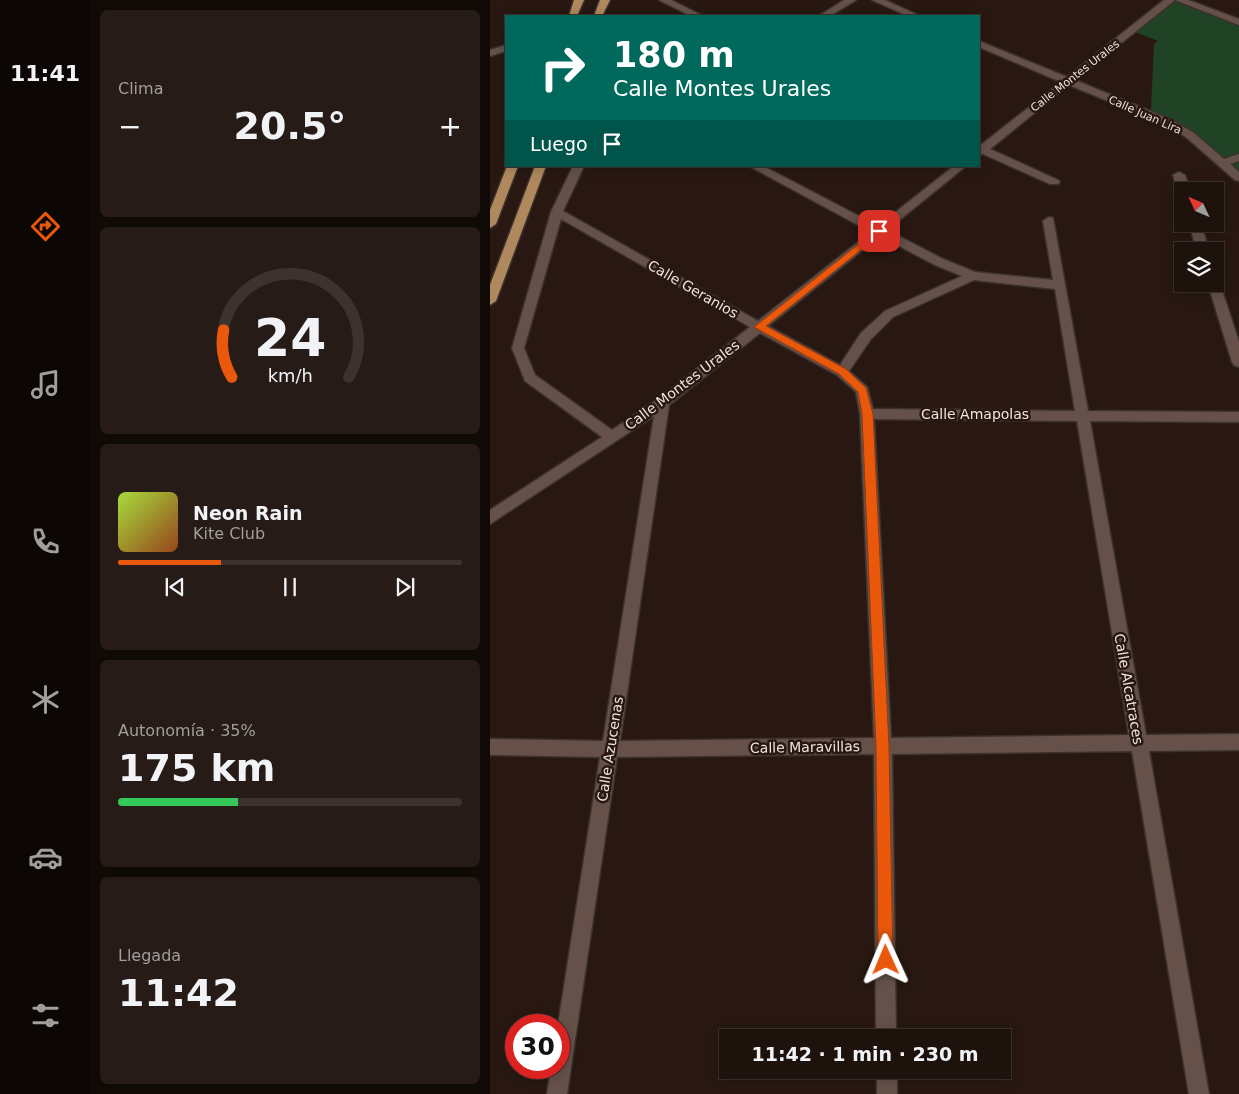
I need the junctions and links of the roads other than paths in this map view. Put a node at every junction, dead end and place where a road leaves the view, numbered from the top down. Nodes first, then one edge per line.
1 (579, 0) edge
2 (605, 0) edge
3 (664, 0) edge
4 (851, 0) edge
5 (877, 0) edge
6 (1170, 0) edge
7 (1180, 0) edge
8 (573, 15) edge
9 (598, 15) edge
10 (696, 15) edge
11 (826, 15) edge
12 (913, 15) edge
13 (1239, 22) edge
14 (980, 44) edge
15 (505, 48) edge
16 (490, 53) edge
17 (1067, 82) junction
18 (980, 150) edge
19 (1239, 157) edge
20 (1222, 163) junction
21 (513, 167) edge
22 (541, 167) edge
23 (578, 167) edge
24 (756, 167) edge
25 (960, 167) edge
26 (1179, 175) dead end
27 (1239, 178) edge
28 (1054, 182) dead end
29 (1181, 182) edge
30 (556, 212) junction
31 (1049, 221) dead end
32 (490, 224) edge
33 (879, 231) junction
34 (973, 276) junction
35 (1059, 285) junction
36 (1218, 292) edge
37 (490, 301) edge
38 (759, 327) junction
39 (1234, 329) edge
40 (1239, 362) edge
41 (842, 372) junction
42 (662, 403) junction
43 (868, 414) junction
44 (1082, 414) junction
45 (1239, 417) edge
46 (612, 437) junction
47 (490, 518) edge
48 (1239, 742) edge
49 (1139, 743) junction
50 (883, 746) junction
51 (490, 747) edge
52 (610, 749) junction
53 (886, 1029) edge
54 (887, 1079) edge
55 (557, 1094) edge
56 (887, 1094) edge
57 (1199, 1094) edge

1 - 8 main road
2 - 9 main road
3 - 10 street
4 - 11 street
5 - 12 street
6 - 17 street, Calle Montes Urales
7 - 13 street
14 - 17 street, Calle Juan Lira
15 - 16 street
17 - 18 street, Calle Montes Urales
17 - 20 street, Calle Juan Lira
18 - 28 street
19 - 20 street
20 - 27 street, Calle Juan Lira
21 - 32 main road
22 - 37 main road
23 - 30 street
24 - 33 street
25 - 33 street, Calle Montes Urales
26 - 29 street
30 - 38 street, Calle Geranios
30 - 46 street
31 - 35 street, Calle Alcatraces
33 - 34 street
33 - 38 street, Calle Montes Urales
34 - 35 street
34 - 41 street
35 - 44 street, Calle Alcatraces
36 - 39 street
38 - 41 street, Calle Geranios
38 - 42 street, Calle Montes Urales
39 - 40 street
41 - 43 street, Calle Geranios
42 - 46 street, Calle Montes Urales
42 - 52 street, Calle Azucenas
43 - 44 street, Calle Amapolas
43 - 50 street, Calle Geranios
44 - 45 street, Calle Amapolas
44 - 49 street, Calle Alcatraces
46 - 47 street, Calle Montes Urales
48 - 49 street, Calle Maravillas
49 - 50 street, Calle Maravillas
49 - 57 street, Calle Alcatraces
50 - 52 street, Calle Maravillas
50 - 53 street, Calle Geranios
51 - 52 street, Calle Maravillas
52 - 55 street, Calle Azucenas
54 - 56 street

